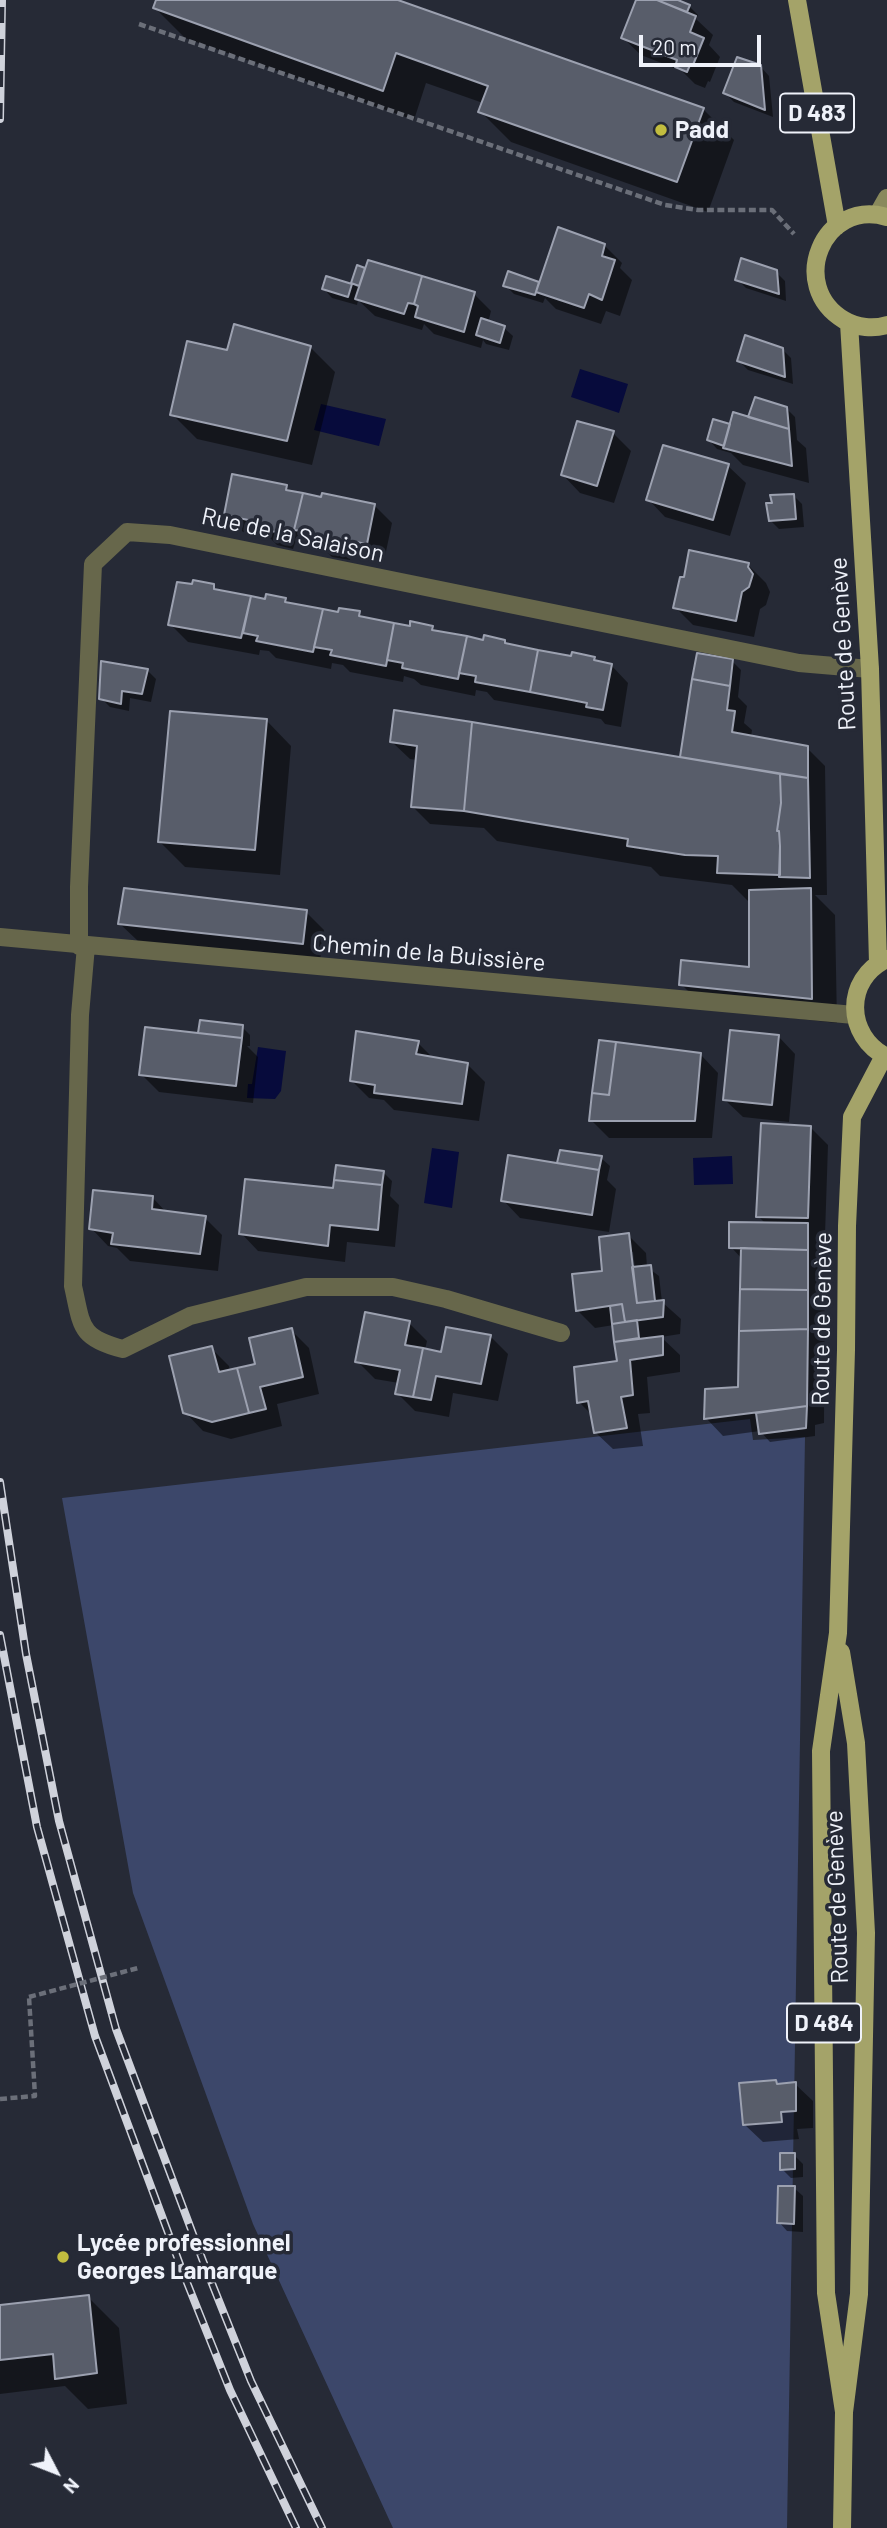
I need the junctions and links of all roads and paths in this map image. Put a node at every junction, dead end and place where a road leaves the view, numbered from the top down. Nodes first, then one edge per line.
1 (797, 0) edge
2 (139, 24) dead end
3 (887, 198) edge
4 (883, 216) edge
5 (837, 226) junction
6 (816, 258) junction
7 (849, 323) junction
8 (887, 325) edge
9 (870, 669) junction
10 (0, 937) edge
11 (83, 946) junction
12 (882, 961) edge
13 (854, 1015) junction
14 (885, 1056) edge
15 (561, 1333) dead end
16 (838, 1633) junction
17 (138, 1968) dead end
18 (0, 2099) edge
19 (844, 2412) junction
20 (842, 2528) edge

1 - 5 main road, D 483
2 - 6 path
3 - 4 street
4 - 5 main road
5 - 6 main road
6 - 7 main road
7 - 8 main road
7 - 9 main road, Route de Genève
9 - 11 street, Rue de la Salaison
9 - 12 main road, Route de Genève
10 - 11 street, Chemin de la Buissière
11 - 13 street, Chemin de la Buissière
11 - 15 street, Rue de la Salaison
12 - 13 main road, Route de Genève
13 - 14 main road, Route de Genève
14 - 16 main road, Route de Genève / D 484
16 - 19 main road, Route de Genève / D 484
16 - 19 main road, Route de Genève / D 484
17 - 18 path, bridge
19 - 20 main road, Route de Genève / D 484

